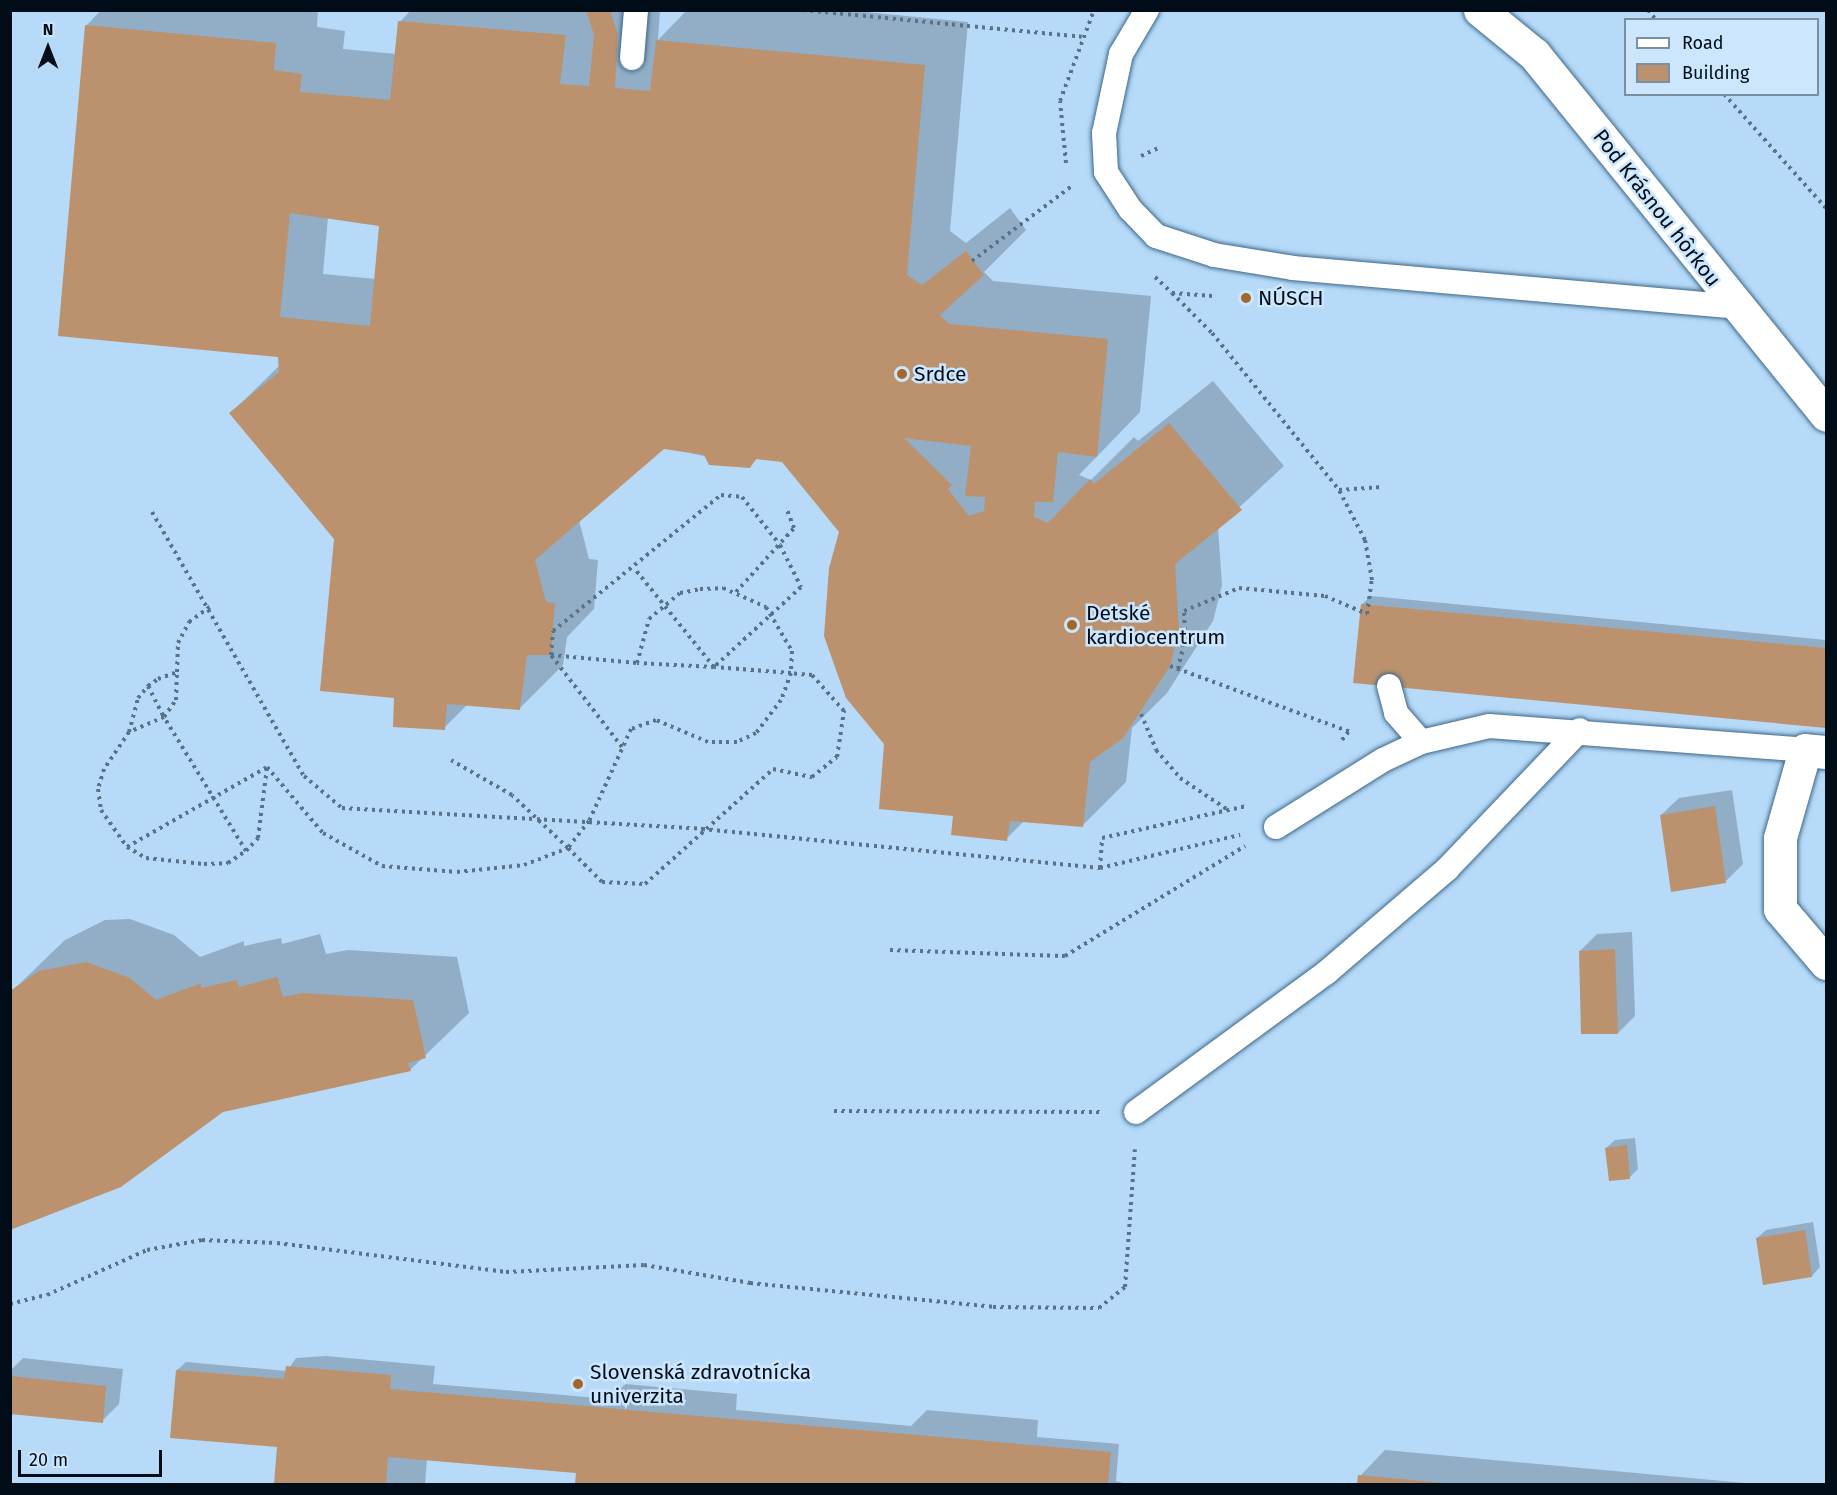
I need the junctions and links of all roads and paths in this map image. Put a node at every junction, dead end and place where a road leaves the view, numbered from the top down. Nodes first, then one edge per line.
1 (636, 10) edge
2 (803, 10) edge
3 (1147, 10) edge
4 (1480, 10) edge
5 (1082, 37) dead end
6 (632, 58) dead end
7 (1726, 96) edge
8 (1075, 184) dead end
9 (1827, 208) edge
10 (972, 261) dead end
11 (1172, 293) dead end
12 (1737, 308) junction
13 (1827, 414) edge
14 (1382, 487) dead end
15 (1340, 490) junction
16 (786, 507) dead end
17 (152, 512) dead end
18 (780, 545) junction
19 (634, 568) junction
20 (736, 592) junction
21 (664, 604) junction
22 (210, 608) junction
23 (772, 615) junction
24 (551, 655) junction
25 (637, 663) junction
26 (1170, 666) dead end
27 (714, 667) junction
28 (1178, 669) junction
29 (177, 672) junction
30 (791, 673) junction
31 (1389, 686) dead end
32 (148, 687) junction
33 (1142, 714) dead end
34 (164, 717) junction
35 (1580, 730) junction
36 (1349, 731) junction
37 (129, 732) junction
38 (1356, 735) dead end
39 (1421, 742) junction
40 (623, 748) junction
41 (1334, 748) dead end
42 (1816, 751) edge
43 (451, 760) dead end
44 (267, 767) junction
45 (214, 801) junction
46 (1254, 805) dead end
47 (1228, 810) junction
48 (536, 817) junction
49 (589, 820) junction
50 (1276, 827) junction
51 (702, 829) junction
52 (127, 847) junction
53 (568, 849) junction
54 (246, 851) junction
55 (1100, 868) junction
56 (890, 950) dead end
57 (1827, 963) edge
58 (834, 1111) dead end
59 (1136, 1112) junction
60 (10, 1304) edge

1 - 6 lane
2 - 5 path
3 - 12 lane
4 - 12 street, Pod Krásnou hôrkou
7 - 9 path
8 - 10 path
11 - 15 path
12 - 13 street, Pod Krásnou hôrkou
14 - 15 path
15 - 28 path
16 - 18 path
17 - 22 path
18 - 19 path
18 - 20 path
18 - 23 path
19 - 21 path
19 - 24 path
20 - 21 path
20 - 23 path
21 - 25 path
21 - 27 path
22 - 29 path
22 - 48 path
23 - 27 path
23 - 30 path
24 - 25 path
24 - 40 path
25 - 27 path
26 - 28 path
27 - 30 path
28 - 36 path
29 - 32 path
29 - 34 path
30 - 40 path
30 - 51 path
31 - 39 lane
32 - 34 path
32 - 37 path
33 - 47 path
34 - 37 path
34 - 45 path
35 - 39 lane
35 - 42 lane
35 - 59 lane
36 - 38 path
36 - 41 path
37 - 52 path
39 - 50 lane
40 - 49 path
42 - 57 street
43 - 48 path
44 - 45 path
44 - 53 path
44 - 54 path
45 - 52 path
45 - 54 path
46 - 47 path
47 - 55 path
48 - 49 path
48 - 53 path
49 - 51 path
49 - 53 path
50 - 55 path
50 - 56 path
51 - 53 path
51 - 55 path
52 - 54 path
58 - 59 path
59 - 60 path

